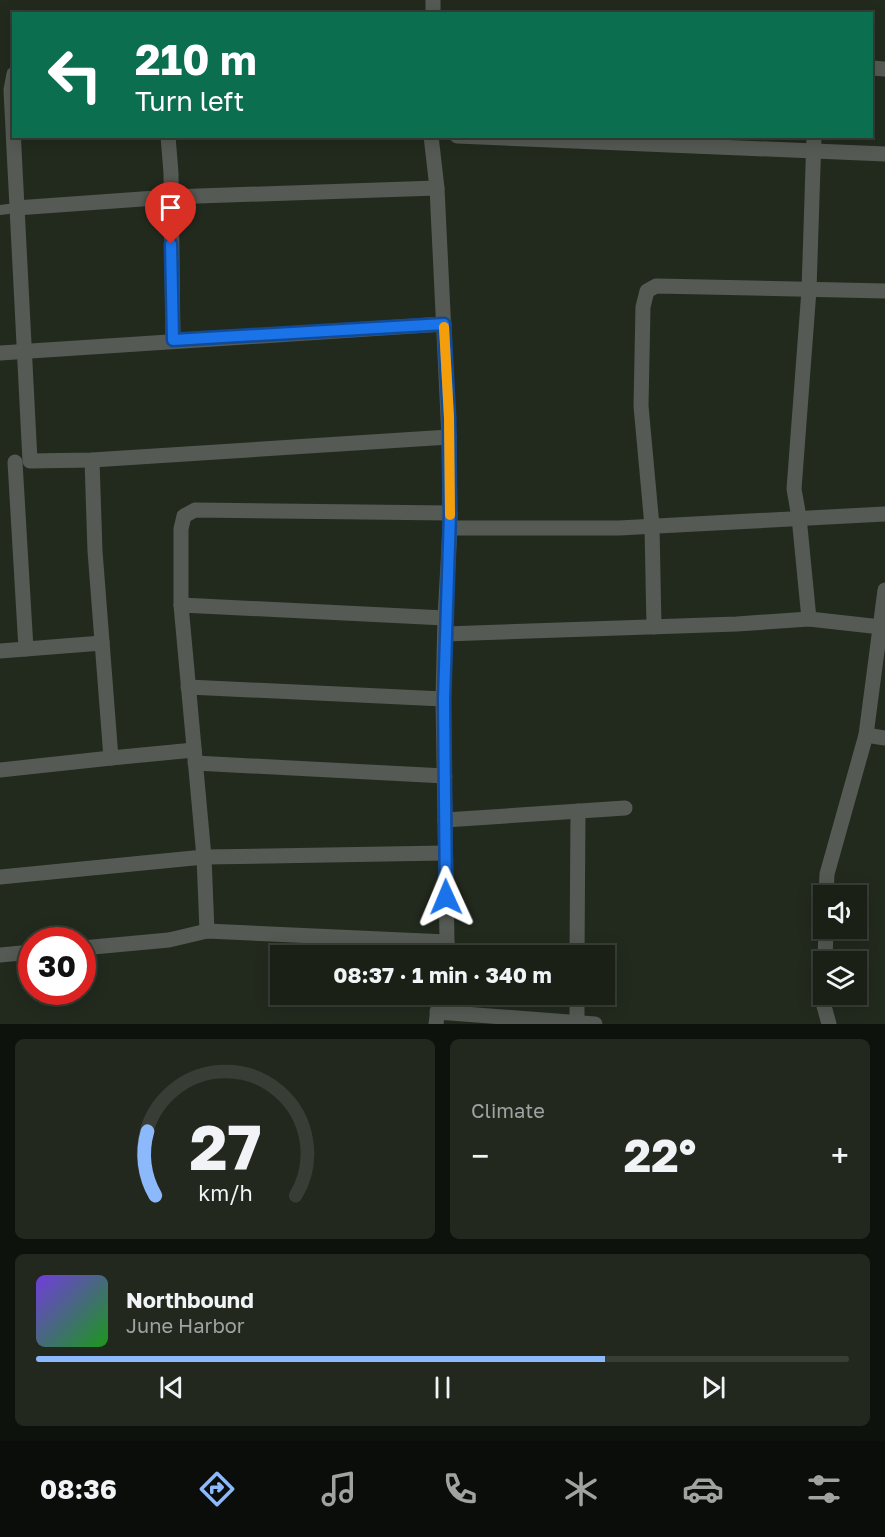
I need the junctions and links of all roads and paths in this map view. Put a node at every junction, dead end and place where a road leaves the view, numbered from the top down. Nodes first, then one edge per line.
1 (12, 85) edge
2 (12, 114) edge
3 (13, 138) edge
4 (168, 138) edge
5 (431, 138) edge
6 (559, 138) edge
7 (814, 143) edge
8 (885, 154) edge
9 (437, 188) junction
10 (170, 197) junction
11 (16, 208) junction
12 (0, 210) edge
13 (809, 290) junction
14 (885, 291) edge
15 (444, 324) junction
16 (173, 340) junction
17 (24, 350) junction
18 (0, 353) edge
19 (449, 437) junction
20 (92, 460) junction
21 (15, 462) edge
22 (885, 514) edge
23 (799, 517) junction
24 (450, 520) junction
25 (652, 526) junction
26 (885, 590) edge
27 (181, 605) junction
28 (445, 618) junction
29 (809, 619) junction
30 (654, 627) junction
31 (881, 627) junction
32 (444, 634) junction
33 (102, 643) junction
34 (26, 649) junction
35 (0, 651) edge
36 (188, 687) junction
37 (444, 699) junction
38 (866, 735) junction
39 (885, 738) edge
40 (194, 756) junction
41 (111, 758) junction
42 (0, 770) edge
43 (445, 776) junction
44 (625, 808) dead end
45 (578, 811) junction
46 (445, 820) junction
47 (445, 853) junction
48 (204, 857) junction
49 (0, 877) edge
50 (826, 885) edge
51 (207, 931) junction
52 (393, 945) edge
53 (446, 945) edge
54 (577, 945) edge
55 (96, 947) edge
56 (18, 953) edge
57 (0, 955) edge
58 (577, 1005) edge
59 (824, 1005) edge
60 (436, 1018) edge
61 (577, 1023) edge
62 (595, 1024) edge
63 (829, 1024) edge

1 - 2 street
3 - 11 street
4 - 10 street
5 - 9 street
6 - 7 street
7 - 8 street
7 - 13 street
9 - 10 street
9 - 15 street
10 - 11 street
10 - 16 street
11 - 12 lane
11 - 17 street
13 - 14 street
13 - 23 street
13 - 25 street
15 - 16 street
15 - 19 street
16 - 17 street
17 - 18 street
17 - 21 street
19 - 20 street
19 - 24 street
20 - 21 street
20 - 33 street
21 - 34 street
22 - 23 street
23 - 25 street
23 - 29 street
24 - 25 street
24 - 27 street
24 - 28 street
25 - 30 street
26 - 31 street
27 - 28 street
27 - 36 street
28 - 32 street
29 - 30 street
29 - 31 street
30 - 32 street
31 - 38 street
32 - 37 street
33 - 34 street
33 - 41 street
34 - 35 street
36 - 37 street
36 - 40 street
37 - 43 street
38 - 39 street
38 - 50 street
40 - 41 street
40 - 43 street
40 - 48 street
41 - 42 street
43 - 46 street
44 - 45 street
45 - 46 street
45 - 54 street
46 - 47 street
47 - 48 street
47 - 53 street
48 - 49 street
48 - 51 street
51 - 52 street
51 - 55 street
56 - 57 street
58 - 61 street
59 - 63 street
60 - 61 street
61 - 62 street

